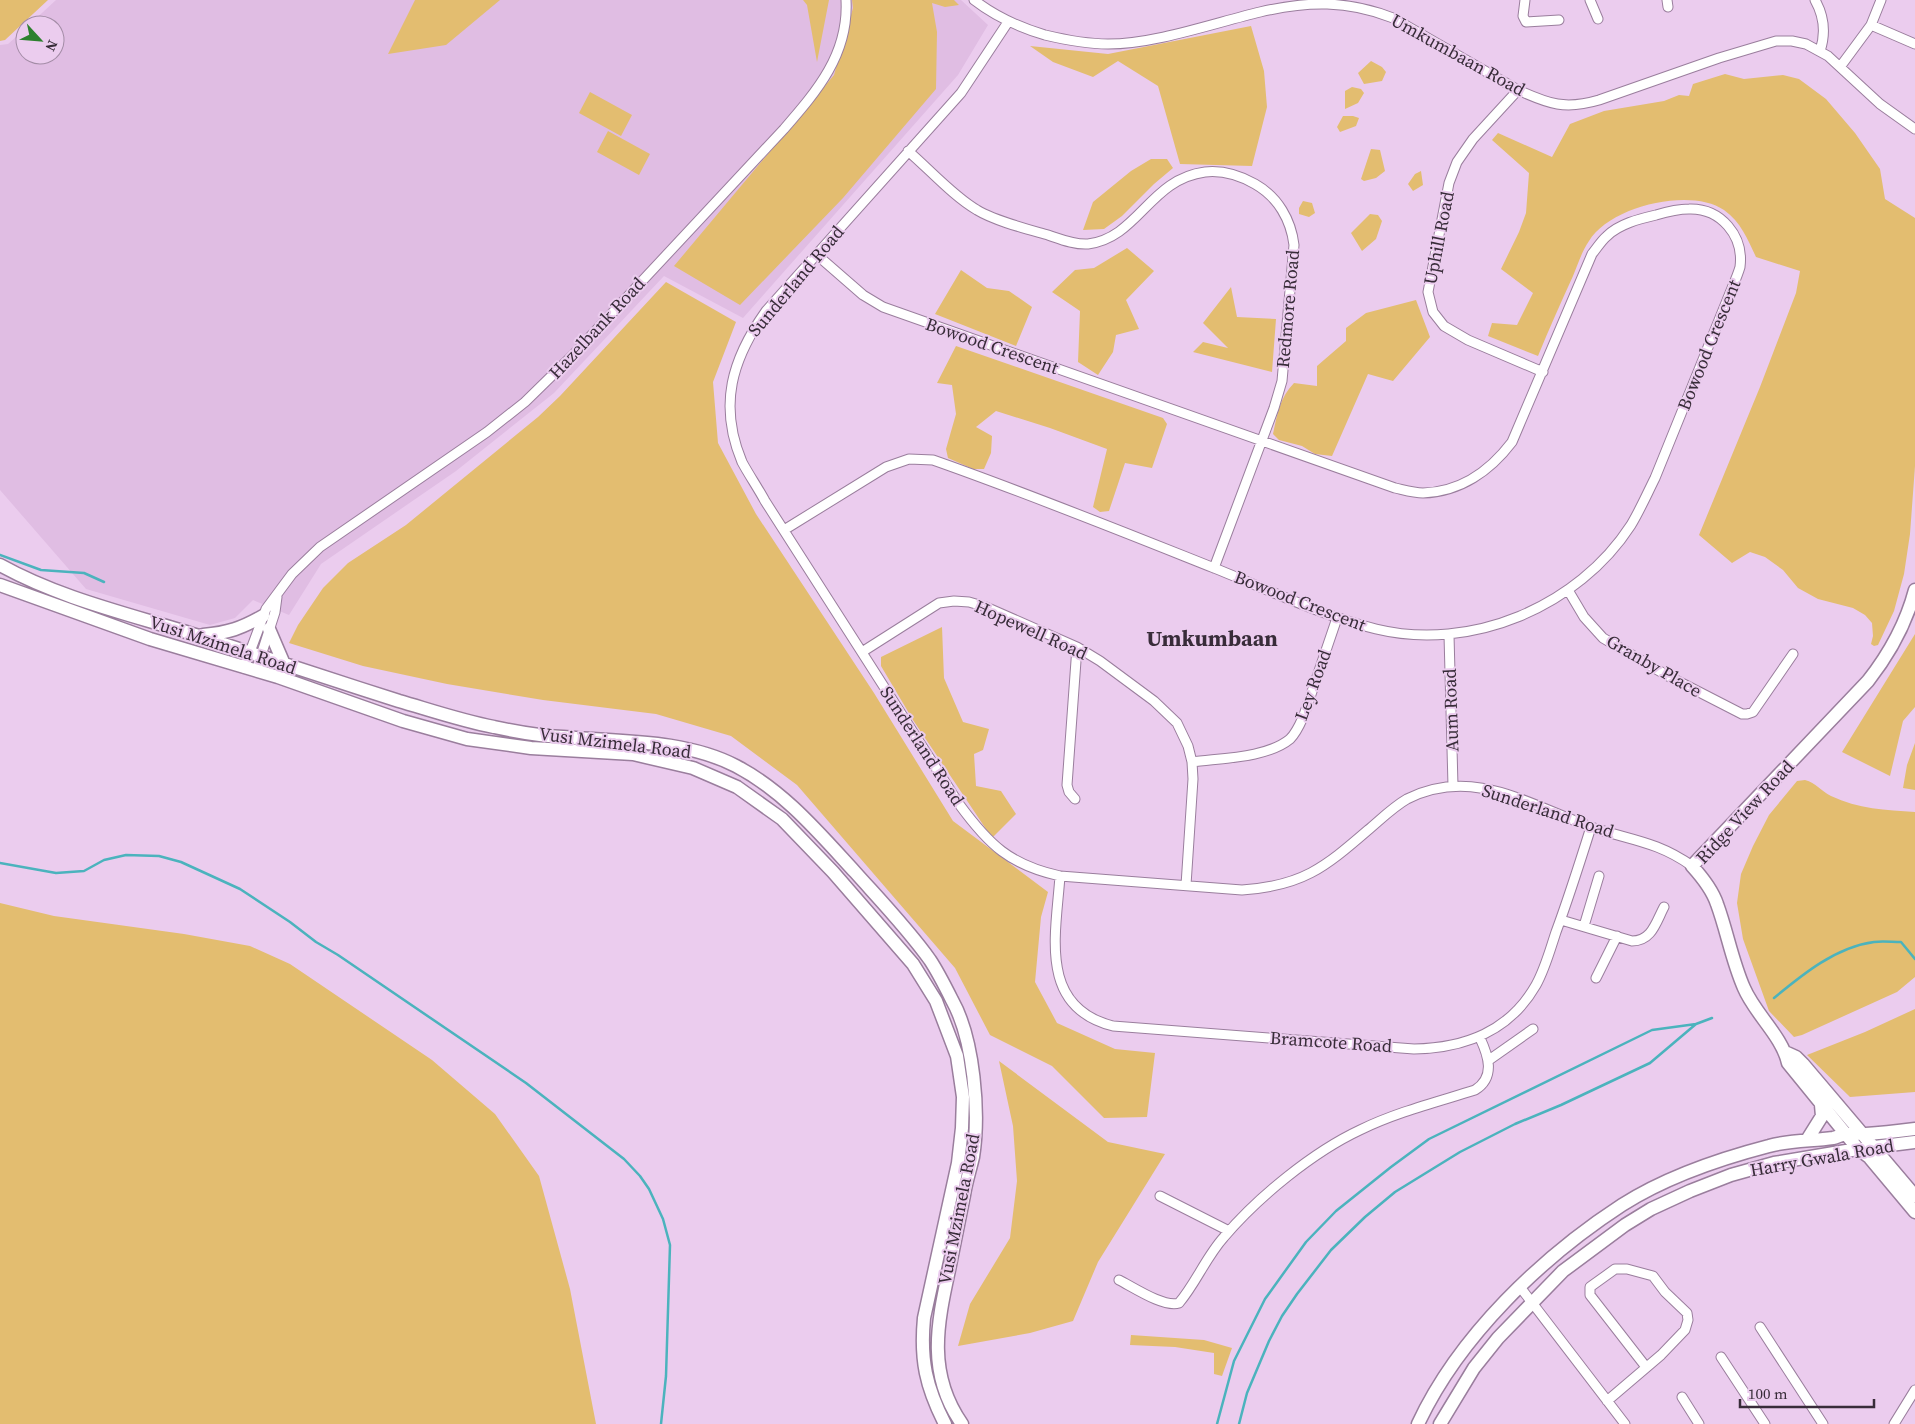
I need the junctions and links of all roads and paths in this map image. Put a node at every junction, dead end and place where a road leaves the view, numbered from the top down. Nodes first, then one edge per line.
1 (846, 0) edge
2 (974, 0) edge
3 (1525, 0) edge
4 (1590, 0) edge
5 (1815, 0) edge
6 (1881, 0) edge
7 (1318, 1) edge
8 (1559, 20) dead end
9 (1598, 20) dead end
10 (1008, 22) junction
11 (1871, 26) junction
12 (1915, 44) edge
13 (1820, 51) junction
14 (1840, 67) junction
15 (1518, 90) junction
16 (1915, 129) edge
17 (908, 151) junction
18 (816, 254) junction
19 (1543, 372) junction
20 (1261, 440) junction
21 (784, 530) junction
22 (0, 565) edge
23 (1214, 568) junction
24 (0, 585) edge
25 (1568, 590) junction
26 (1915, 590) edge
27 (277, 597) junction
28 (263, 616) junction
29 (1337, 618) junction
30 (269, 629) junction
31 (1448, 635) junction
32 (198, 636) junction
33 (1077, 647) junction
34 (862, 652) junction
35 (1793, 654) dead end
36 (255, 655) junction
37 (284, 664) junction
38 (250, 669) junction
39 (1192, 762) junction
40 (1453, 786) junction
41 (1075, 799) dead end
42 (1591, 827) junction
43 (1692, 866) junction
44 (1060, 876) junction
45 (1599, 876) dead end
46 (1186, 885) junction
47 (1664, 907) dead end
48 (1561, 920) junction
49 (1584, 926) junction
50 (1617, 936) junction
51 (1596, 978) dead end
52 (1533, 1029) dead end
53 (1480, 1038) junction
54 (1785, 1052) junction
55 (1489, 1060) junction
56 (1821, 1105) junction
57 (1915, 1129) edge
58 (1845, 1134) junction
59 (1863, 1134) junction
60 (1807, 1140) junction
61 (1915, 1142) edge
62 (1874, 1147) junction
63 (1858, 1149) junction
64 (1160, 1196) dead end
65 (1915, 1196) edge
66 (1915, 1212) edge
67 (1229, 1230) junction
68 (1119, 1280) dead end
69 (1520, 1286) junction
70 (1533, 1302) junction
71 (1760, 1327) dead end
72 (1721, 1357) dead end
73 (1646, 1367) junction
74 (1915, 1390) edge
75 (1682, 1397) dead end
76 (1607, 1401) junction
77 (945, 1424) edge
78 (962, 1424) edge
79 (1418, 1424) edge
80 (1440, 1424) edge
81 (1625, 1424) edge
82 (1699, 1424) edge
83 (1765, 1424) edge
84 (1823, 1424) edge
85 (1894, 1424) edge

1 - 27 street, Hazelbank Road
2 - 10 street, Umkumbaan Road
3 - 8 street
4 - 9 street
5 - 13 street
6 - 11 street
7 - 10 street, Umkumbaan Road
7 - 15 street, Umkumbaan Road
10 - 17 street, Sunderland Road
11 - 12 street
11 - 14 street
13 - 14 street, Umkumbaan Road
13 - 15 street, Umkumbaan Road
14 - 16 street, Umkumbaan Road
15 - 19 street, Uphill Road
17 - 18 street, Sunderland Road
17 - 20 street, Redmore Road
18 - 20 street, Bowood Crescent
18 - 21 street, Sunderland Road
19 - 20 street, Bowood Crescent
19 - 25 street, Bowood Crescent
20 - 23 street, Redmore Road
21 - 23 street, Bowood Crescent
21 - 34 street, Sunderland Road
22 - 32 main road, Vusi Mzimela Road
23 - 29 street, Bowood Crescent
24 - 38 main road, Vusi Mzimela Road
25 - 31 street, Bowood Crescent
25 - 35 street, Granby Place
26 - 43 main road, Ridge View Road
27 - 28 street, Hazelbank Road
27 - 30 street, Hazelbank Road
28 - 32 main road
28 - 36 street, Hazelbank Road
29 - 31 street, Bowood Crescent
29 - 39 street, Ley Road
30 - 36 street, Hazelbank Road
30 - 37 main road
31 - 40 street, Aum Road
32 - 36 main road, Vusi Mzimela Road
33 - 34 street, Hopewell Road
33 - 39 street, Hopewell Road
33 - 41 street
34 - 44 street, Sunderland Road
36 - 37 main road, Vusi Mzimela Road
36 - 38 street, Hazelbank Road
37 - 78 main road, Vusi Mzimela Road
38 - 77 main road, Vusi Mzimela Road
39 - 46 street, Hopewell Road
40 - 42 street, Sunderland Road
40 - 46 street, Sunderland Road
42 - 43 street, Sunderland Road
42 - 48 street, Bramcote Road
43 - 54 main road, Ridge View Road
44 - 46 street, Sunderland Road
44 - 53 street, Bramcote Road
45 - 49 street
47 - 50 street
48 - 49 street
48 - 53 street, Bramcote Road
49 - 50 street
50 - 51 street
52 - 55 street
53 - 55 street
54 - 56 main road, Ridge View Road
54 - 59 main road, Ridge View Road
55 - 67 street
56 - 58 main road, Ridge View Road
56 - 60 main road
57 - 59 main road, Harry Gwala Road
58 - 59 main road, Harry Gwala Road
58 - 60 main road, Harry Gwala Road
58 - 63 main road, Ridge View Road
59 - 62 main road, Ridge View Road
60 - 69 main road, Harry Gwala Road
61 - 62 main road, Harry Gwala Road
62 - 63 main road, Harry Gwala Road
62 - 65 main road, Ridge View Road
63 - 66 main road, Ridge View Road
63 - 70 main road, Harry Gwala Road
64 - 67 street
67 - 68 street
69 - 70 street
69 - 79 main road, Harry Gwala Road
70 - 76 street
70 - 80 main road, Harry Gwala Road
71 - 84 street
72 - 83 street
73 - 73 street
73 - 76 street
74 - 85 street
75 - 82 street
76 - 81 street

